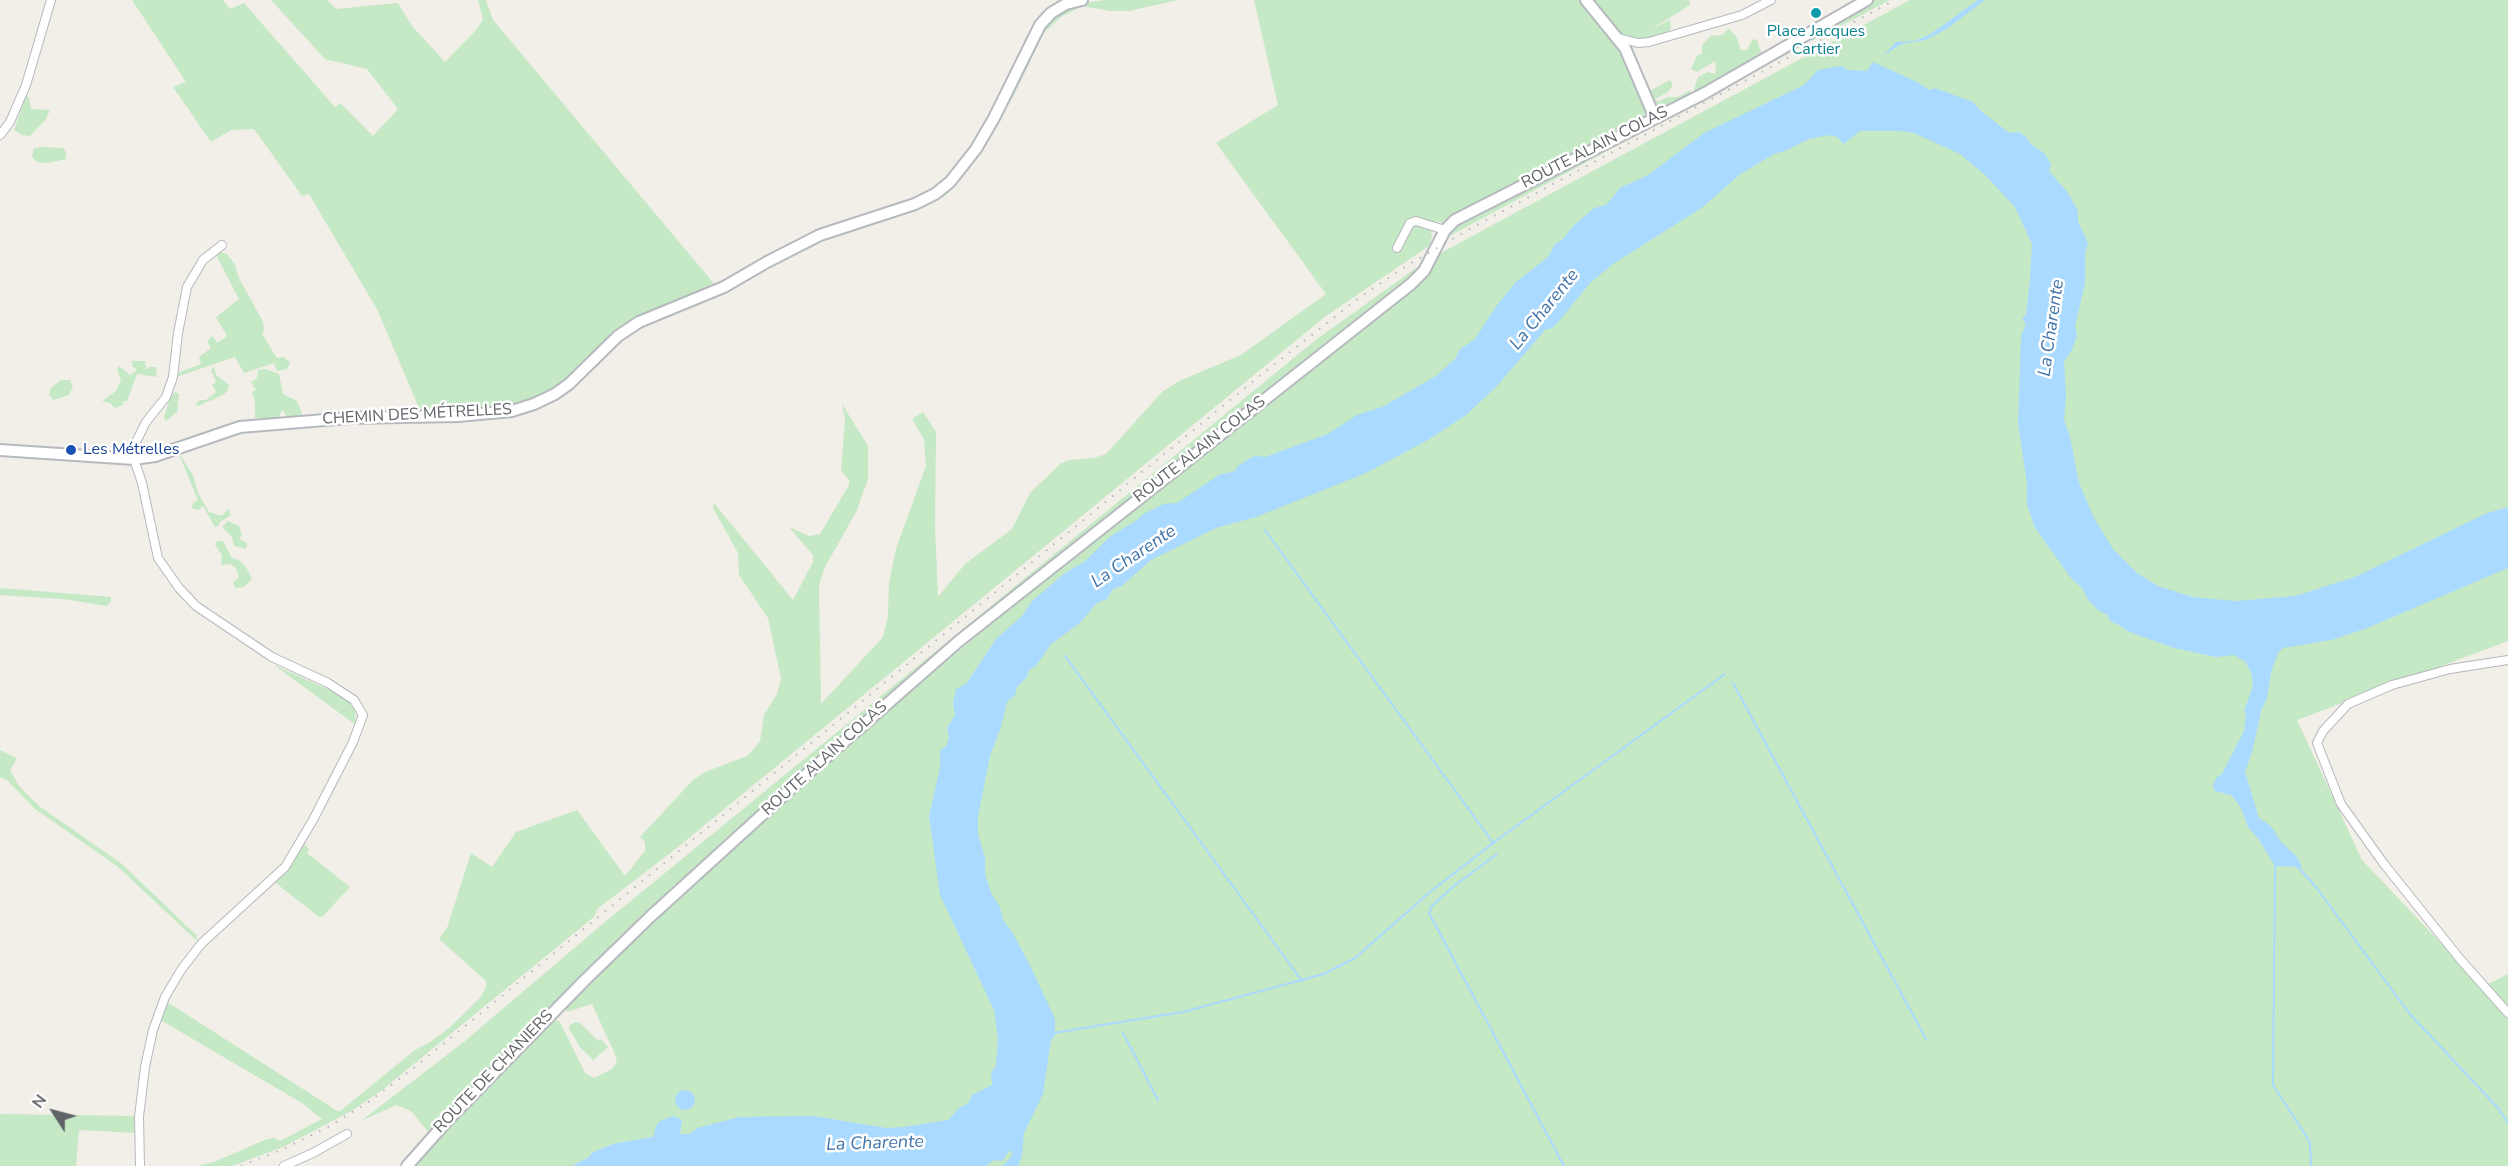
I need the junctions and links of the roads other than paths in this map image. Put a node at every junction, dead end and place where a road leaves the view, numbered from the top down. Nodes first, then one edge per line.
1 (51, 0) edge
2 (1082, 0) edge
3 (1586, 0) edge
4 (1771, 0) edge
5 (1867, 0) edge
6 (1617, 38) junction
7 (1655, 118) junction
8 (0, 135) edge
9 (1445, 230) junction
10 (222, 245) dead end
11 (1397, 248) dead end
12 (0, 450) edge
13 (134, 459) junction
14 (2508, 660) edge
15 (584, 981) joint
16 (2508, 1013) edge
17 (346, 1134) dead end
18 (140, 1166) edge
19 (284, 1166) edge
20 (407, 1166) edge

1 - 8 street
2 - 13 street, CHEMIN DES MÉTRELLES
3 - 6 street
4 - 6 street
5 - 7 street, ROUTE ALAIN COLAS
6 - 7 street
7 - 9 street, ROUTE ALAIN COLAS
9 - 11 street
9 - 15 street, ROUTE ALAIN COLAS
10 - 13 street
12 - 13 street, CHEMIN DES MÉTRELLES
13 - 18 street
14 - 16 street
15 - 20 street, ROUTE DE CHANIERS
17 - 19 street

